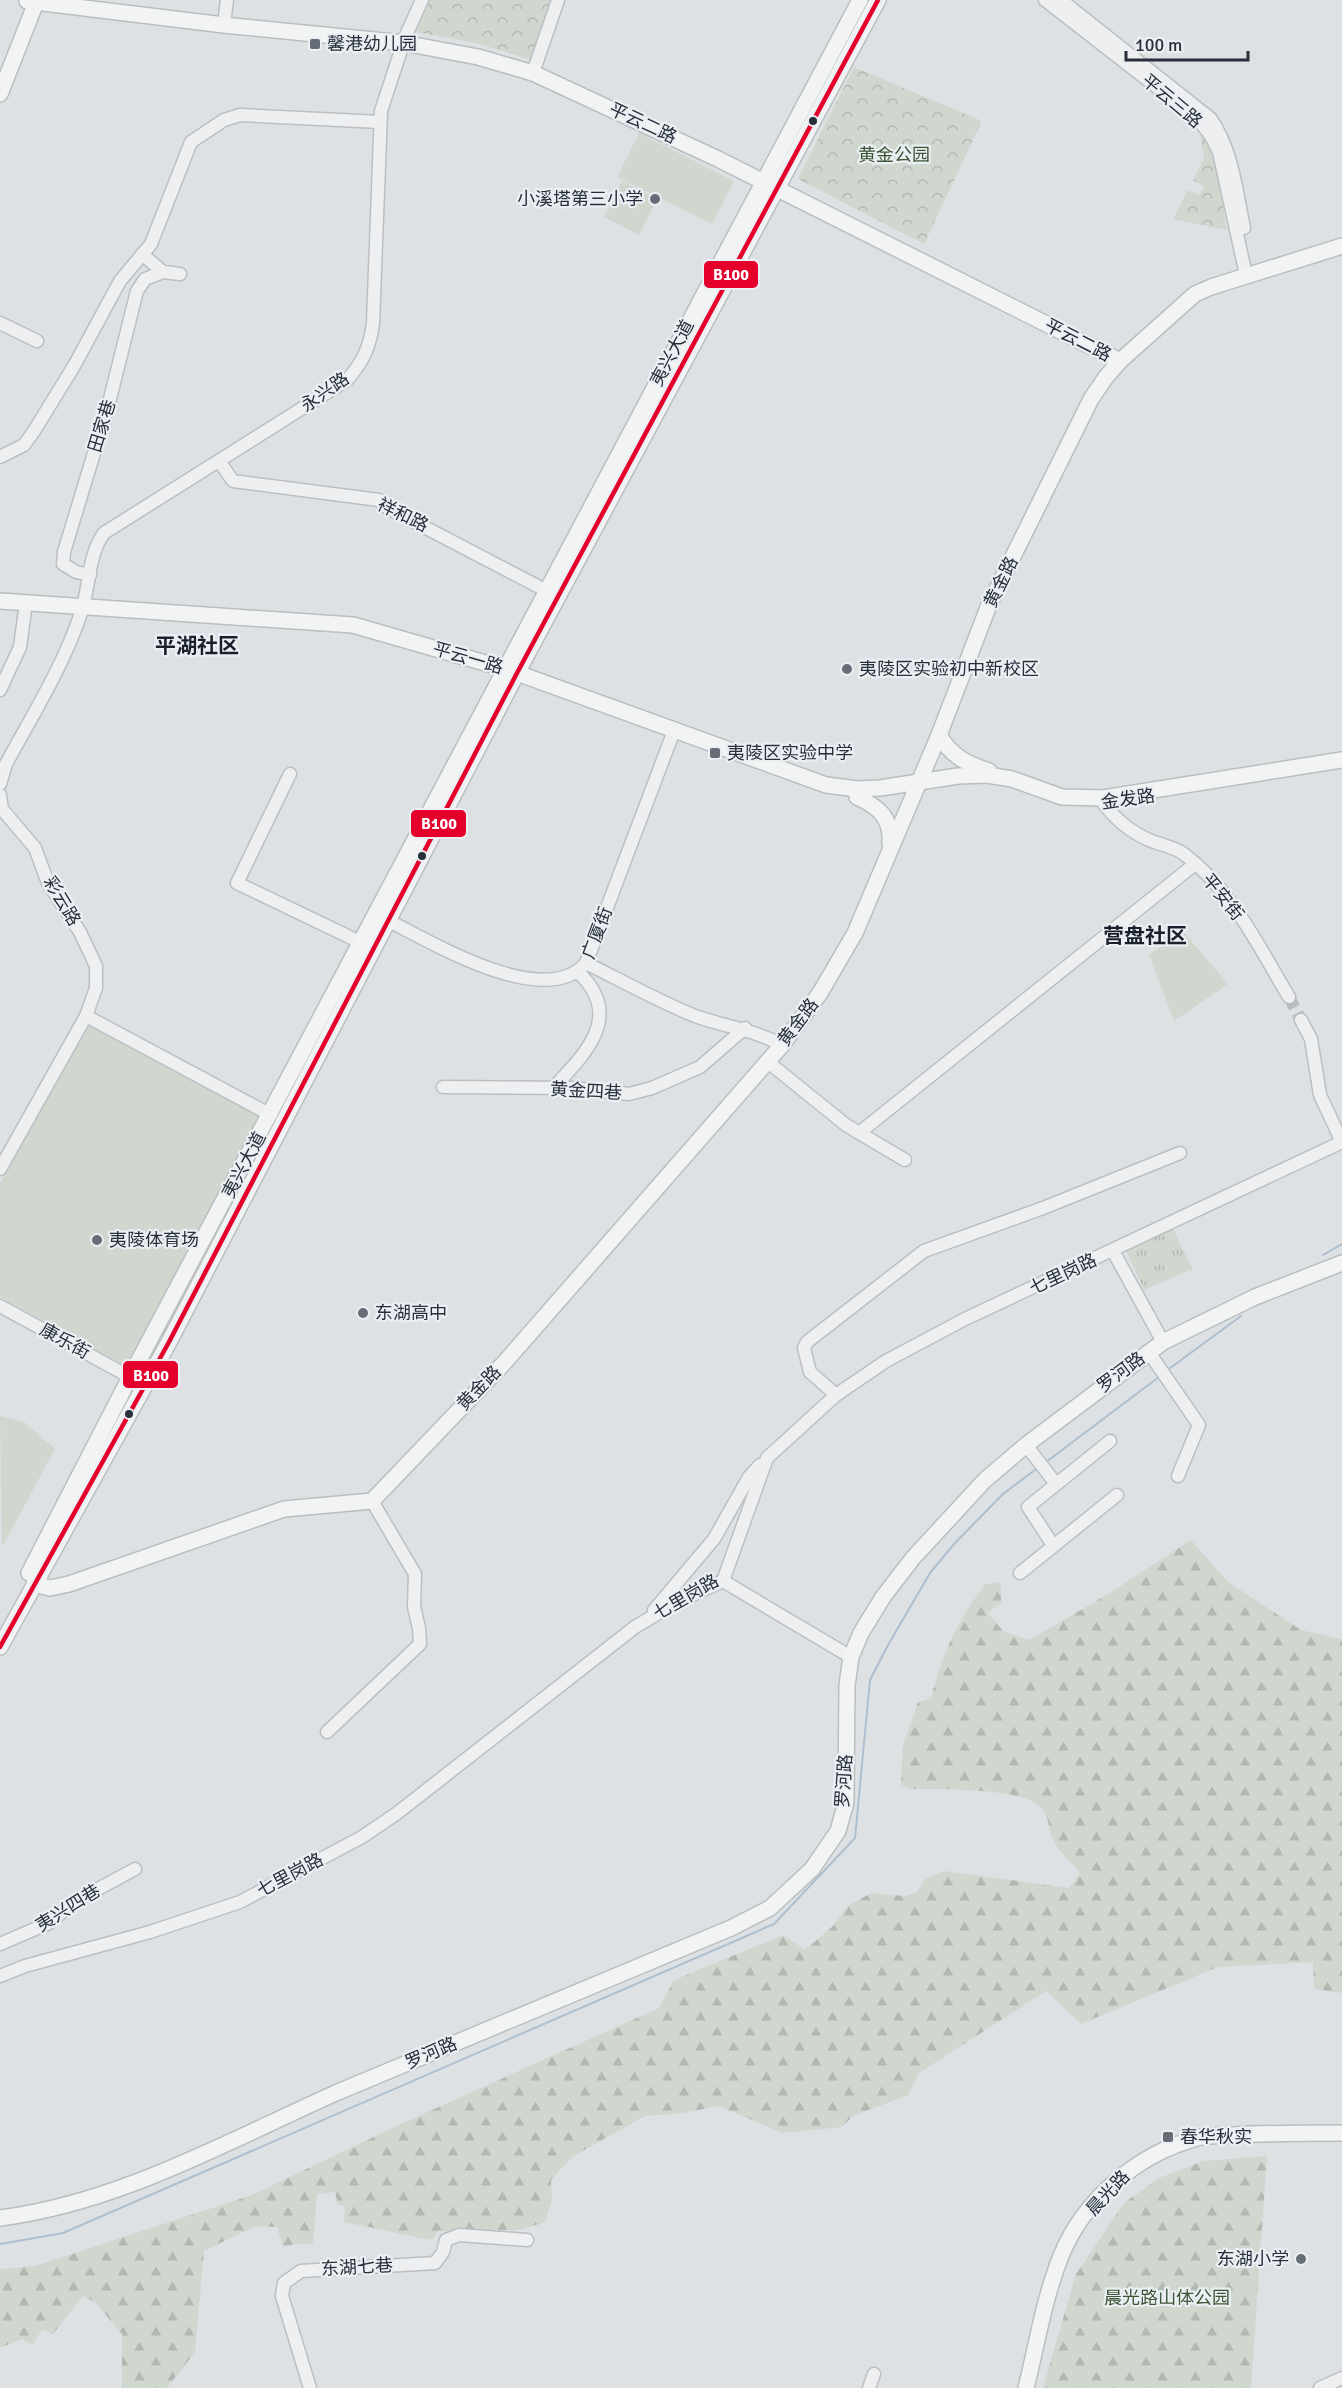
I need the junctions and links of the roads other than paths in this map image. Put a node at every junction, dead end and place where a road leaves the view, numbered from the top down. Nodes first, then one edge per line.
1 (91, 0) edge
2 (422, 0) edge
3 (558, 0) edge
4 (860, 0) edge
5 (878, 0) edge
6 (1046, 0) edge
7 (1061, 0) edge
8 (32, 1) edge
9 (226, 8) edge
10 (405, 39) junction
11 (534, 70) junction
12 (0, 73) edge
13 (0, 94) edge
14 (380, 122) junction
15 (771, 181) junction
16 (1342, 241) edge
17 (1342, 246) edge
18 (142, 254) junction
19 (163, 272) junction
20 (1249, 272) junction
21 (180, 274) dead end
22 (0, 323) edge
23 (37, 341) dead end
24 (1120, 362) junction
25 (0, 457) edge
26 (219, 461) junction
27 (90, 575) junction
28 (547, 591) junction
29 (0, 601) edge
30 (0, 608) edge
31 (25, 610) junction
32 (82, 610) junction
33 (510, 674) junction
34 (0, 690) edge
35 (939, 735) junction
36 (672, 736) junction
37 (1342, 760) edge
38 (1342, 767) edge
39 (290, 774) dead end
40 (1012, 779) junction
41 (0, 784) edge
42 (917, 787) junction
43 (0, 795) edge
44 (857, 797) junction
45 (1104, 804) junction
46 (890, 851) junction
47 (1196, 864) junction
48 (389, 921) junction
49 (362, 943) junction
50 (582, 968) junction
51 (1289, 998) tunnel mouth
52 (86, 1016) junction
53 (1301, 1020) tunnel mouth
54 (745, 1028) junction
55 (782, 1045) junction
56 (768, 1062) junction
57 (443, 1087) dead end
58 (553, 1088) junction
59 (271, 1114) junction
60 (859, 1133) junction
61 (1342, 1142) edge
62 (1180, 1153) dead end
63 (904, 1160) dead end
64 (0, 1168) edge
65 (1113, 1251) junction
66 (1342, 1263) edge
67 (0, 1306) edge
68 (1163, 1342) junction
69 (1148, 1351) junction
70 (130, 1377) junction
71 (836, 1395) junction
72 (1110, 1442) dead end
73 (1026, 1445) junction
74 (767, 1458) junction
75 (1178, 1476) dead end
76 (1056, 1484) junction
77 (1117, 1496) dead end
78 (372, 1501) junction
79 (1053, 1545) junction
80 (1020, 1573) dead end
81 (723, 1581) junction
82 (34, 1584) junction
83 (4, 1623) edge
84 (635, 1627) junction
85 (0, 1647) edge
86 (851, 1657) junction
87 (327, 1732) dead end
88 (135, 1869) dead end
89 (0, 1944) edge
90 (0, 1976) edge
91 (1342, 2133) edge
92 (1342, 2142) edge
93 (104, 2192) junction
94 (0, 2218) edge
95 (0, 2224) edge
96 (527, 2240) dead end
97 (874, 2374) dead end
98 (1342, 2378) edge
99 (310, 2388) edge
100 (869, 2388) edge
101 (1026, 2388) edge
102 (1031, 2388) edge
103 (1320, 2388) edge

1 - 9 main road, 平云二路
2 - 10 street, 永兴路
3 - 11 street
4 - 15 main road, 夷兴大道
5 - 15 main road, 夷兴大道
6 - 20 street, 平云三路
7 - 20 street, 平云三路
8 - 10 main road, 平云二路
8 - 12 main road
8 - 13 main road
9 - 10 main road, 平云二路
10 - 11 main road, 平云二路
10 - 14 street, 永兴路
11 - 15 main road, 平云二路
14 - 18 street
14 - 26 street, 永兴路
15 - 24 main road, 平云二路
15 - 28 main road, 夷兴大道
15 - 33 main road, 夷兴大道
16 - 20 main road
17 - 20 main road, 黄金路
18 - 19 street
18 - 25 street
19 - 21 street
19 - 27 street, 田家巷
20 - 24 main road, 黄金路
22 - 23 street
24 - 35 main road, 黄金路
26 - 27 street, 永兴路
26 - 28 street, 祥和路
27 - 32 street, 永兴路
28 - 33 main road, 夷兴大道
29 - 32 main road, 平云一路
30 - 31 main road, 平云一路
31 - 32 main road, 平云一路
31 - 34 street
32 - 33 main road, 平云一路
32 - 41 street
33 - 36 main road, 平云一路
33 - 42 main road, 平云一路
33 - 48 main road, 夷兴大道
33 - 49 main road, 夷兴大道
35 - 40 main road
35 - 42 main road, 黄金路
36 - 44 main road, 平云一路
36 - 50 street, 广厦街
37 - 40 main road, 金发路
38 - 45 main road, 金发路
39 - 49 street
40 - 42 main road, 金发路
42 - 44 main road, 平云一路
42 - 45 main road, 金发路
42 - 46 main road, 黄金路
43 - 52 street, 彩云路
44 - 46 main road
45 - 47 street, 平安街
46 - 55 main road, 黄金路
47 - 51 street, 平安街
47 - 60 street
48 - 50 street, 广厦街
48 - 82 main road, 夷兴大道
49 - 59 main road, 夷兴大道
50 - 54 street
50 - 58 street
52 - 59 street
52 - 64 street, 彩云路
53 - 61 street
54 - 55 street
54 - 58 street, 黄金四巷
55 - 56 main road, 黄金路
56 - 60 street
56 - 78 main road, 黄金路
57 - 58 street, 黄金四巷
59 - 70 main road, 夷兴大道
60 - 63 street
61 - 65 street, 七里岗路
62 - 71 street
65 - 68 street
65 - 71 street, 七里岗路
66 - 68 main road, 罗河路
67 - 70 street, 康乐街
68 - 69 main road, 罗河路
69 - 73 main road, 罗河路
69 - 75 street
70 - 83 main road, 夷兴大道
71 - 74 street, 七里岗路
72 - 76 street
73 - 76 street
73 - 86 main road, 罗河路
74 - 81 street, 七里岗路
74 - 84 street
76 - 79 street
77 - 79 street
78 - 82 main road
78 - 87 street
79 - 80 street
81 - 84 street, 七里岗路
81 - 86 street
82 - 83 main road, 夷兴大道
83 - 85 main road, 夷兴大道
84 - 90 street, 七里岗路
86 - 93 main road, 罗河路
88 - 89 street, 夷兴四巷
91 - 101 main road, 晨光路
92 - 102 main road, 晨光路
93 - 94 main road, 罗河路
93 - 95 main road, 罗河路
96 - 99 street, 东湖七巷
97 - 100 street
98 - 103 street

